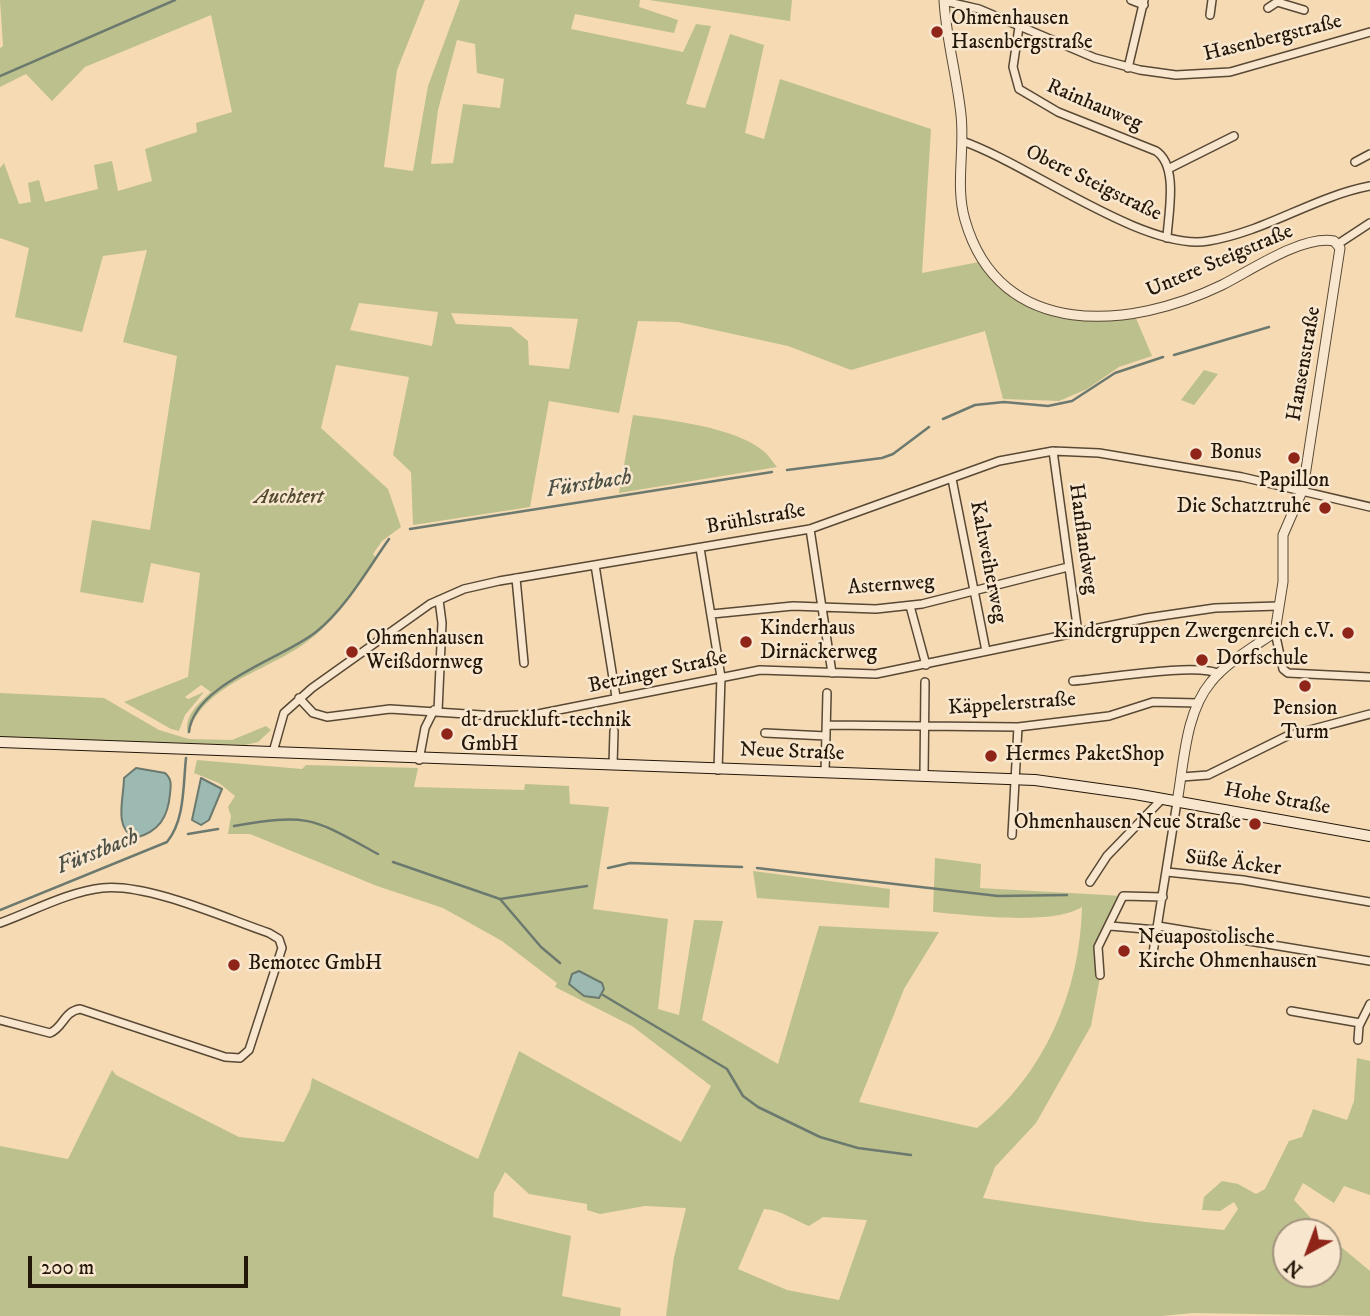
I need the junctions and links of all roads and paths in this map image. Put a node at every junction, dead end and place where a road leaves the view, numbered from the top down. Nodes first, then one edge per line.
1 (944, 0) edge
2 (1131, 0) edge
3 (1212, 0) edge
4 (1278, 1) edge
5 (1144, 3) edge
6 (1268, 8) dead end
7 (1304, 10) dead end
8 (1210, 15) dead end
9 (1019, 27) junction
10 (1370, 32) edge
11 (1128, 68) junction
12 (1234, 136) dead end
13 (962, 141) junction
14 (1370, 154) edge
15 (1355, 162) dead end
16 (1168, 169) junction
17 (1370, 186) edge
18 (1370, 223) edge
19 (1167, 238) junction
20 (1338, 244) junction
21 (1053, 451) junction
22 (952, 479) junction
23 (1303, 489) junction
24 (1370, 507) edge
25 (810, 529) junction
26 (700, 548) junction
27 (595, 565) junction
28 (1068, 567) junction
29 (516, 578) junction
30 (975, 593) junction
31 (439, 600) junction
32 (910, 606) junction
33 (1279, 606) junction
34 (824, 607) junction
35 (712, 614) junction
36 (1275, 632) junction
37 (1078, 633) junction
38 (986, 651) junction
39 (524, 663) dead end
40 (926, 665) junction
41 (832, 673) junction
42 (1219, 674) junction
43 (722, 677) junction
44 (1370, 677) edge
45 (1073, 681) dead end
46 (925, 682) dead end
47 (828, 693) dead end
48 (616, 697) junction
49 (299, 698) junction
50 (1198, 703) junction
51 (436, 710) junction
52 (1370, 714) edge
53 (827, 725) junction
54 (1018, 727) junction
55 (923, 728) junction
56 (614, 731) dead end
57 (765, 733) dead end
58 (826, 736) junction
59 (0, 742) edge
60 (273, 752) junction
61 (419, 760) junction
62 (613, 765) junction
63 (718, 769) junction
64 (825, 773) junction
65 (924, 776) junction
66 (1181, 777) junction
67 (1016, 779) junction
68 (1162, 799) junction
69 (1177, 802) junction
70 (1012, 835) dead end
71 (1370, 836) edge
72 (1167, 872) junction
73 (1090, 882) dead end
74 (1163, 897) junction
75 (1370, 902) edge
76 (0, 923) edge
77 (1110, 926) junction
78 (1158, 928) junction
79 (1152, 959) dead end
80 (1370, 961) edge
81 (1100, 975) dead end
82 (1370, 1004) edge
83 (1291, 1011) dead end
84 (0, 1020) edge
85 (1360, 1023) junction
86 (1358, 1041) dead end

1 - 9 street, Hasenbergstraße
1 - 13 street, Untere Steigstraße
2 - 5 street
3 - 8 street
4 - 6 street
4 - 7 street
5 - 11 street
9 - 11 street, Hasenbergstraße
9 - 16 street, Rainhauweg
10 - 11 street, Hasenbergstraße
12 - 16 street
13 - 19 street, Obere Steigstraße
13 - 20 street, Untere Steigstraße
14 - 15 street
16 - 19 street
17 - 19 street, Obere Steigstraße
18 - 20 street, Untere Steigstraße
20 - 23 street, Hansenstraße
21 - 22 street, Brühlstraße
21 - 23 street, Brühlstraße
21 - 28 street, Hanflandweg
22 - 25 street, Brühlstraße
22 - 30 street, Kaltweiherweg
23 - 24 street, Brühlstraße
23 - 33 street, Hansenstraße
25 - 26 street, Brühlstraße
25 - 34 street
26 - 27 street, Brühlstraße
26 - 35 street
27 - 29 street, Brühlstraße
27 - 48 street
28 - 30 street, Asternweg
28 - 37 street, Hanflandweg
29 - 31 street, Brühlstraße
29 - 39 street
30 - 32 street, Asternweg
30 - 38 street, Kaltweiherweg
31 - 49 street, Brühlstraße
31 - 51 street
32 - 34 street, Asternweg
32 - 40 street
33 - 36 street, Hansenstraße
33 - 37 street, Betzinger Straße
34 - 35 street, Asternweg
34 - 41 street
35 - 43 street
36 - 42 street
36 - 44 street
37 - 38 street, Betzinger Straße
38 - 40 street, Betzinger Straße
40 - 41 street, Betzinger Straße
41 - 43 street, Betzinger Straße
42 - 45 street
42 - 50 street
43 - 48 street, Betzinger Straße
43 - 63 street
46 - 55 street
47 - 53 street
48 - 51 street, Betzinger Straße
49 - 51 street, Betzinger Straße
49 - 60 street, Brühlstraße
50 - 54 street, Käppelerstraße
50 - 66 street
51 - 61 street
52 - 66 street
53 - 55 street, Käppelerstraße
53 - 58 street
54 - 55 street, Käppelerstraße
54 - 67 street
55 - 65 street
56 - 62 street
57 - 58 street
58 - 64 street
59 - 60 main road, Neue Straße
60 - 61 main road, Neue Straße
61 - 62 main road, Neue Straße
62 - 63 main road, Neue Straße
63 - 64 main road, Neue Straße
64 - 65 main road, Neue Straße
65 - 67 main road, Neue Straße
66 - 69 street
67 - 68 main road, Neue Straße
67 - 70 street
68 - 69 main road, Neue Straße
68 - 73 street
69 - 71 main road, Hohe Straße
69 - 72 street
72 - 74 street
72 - 75 street, Süße Äcker
74 - 77 street
74 - 78 street
76 - 84 street
77 - 78 street
77 - 81 street
78 - 79 street
78 - 80 street
82 - 85 street
83 - 85 street
85 - 86 street

